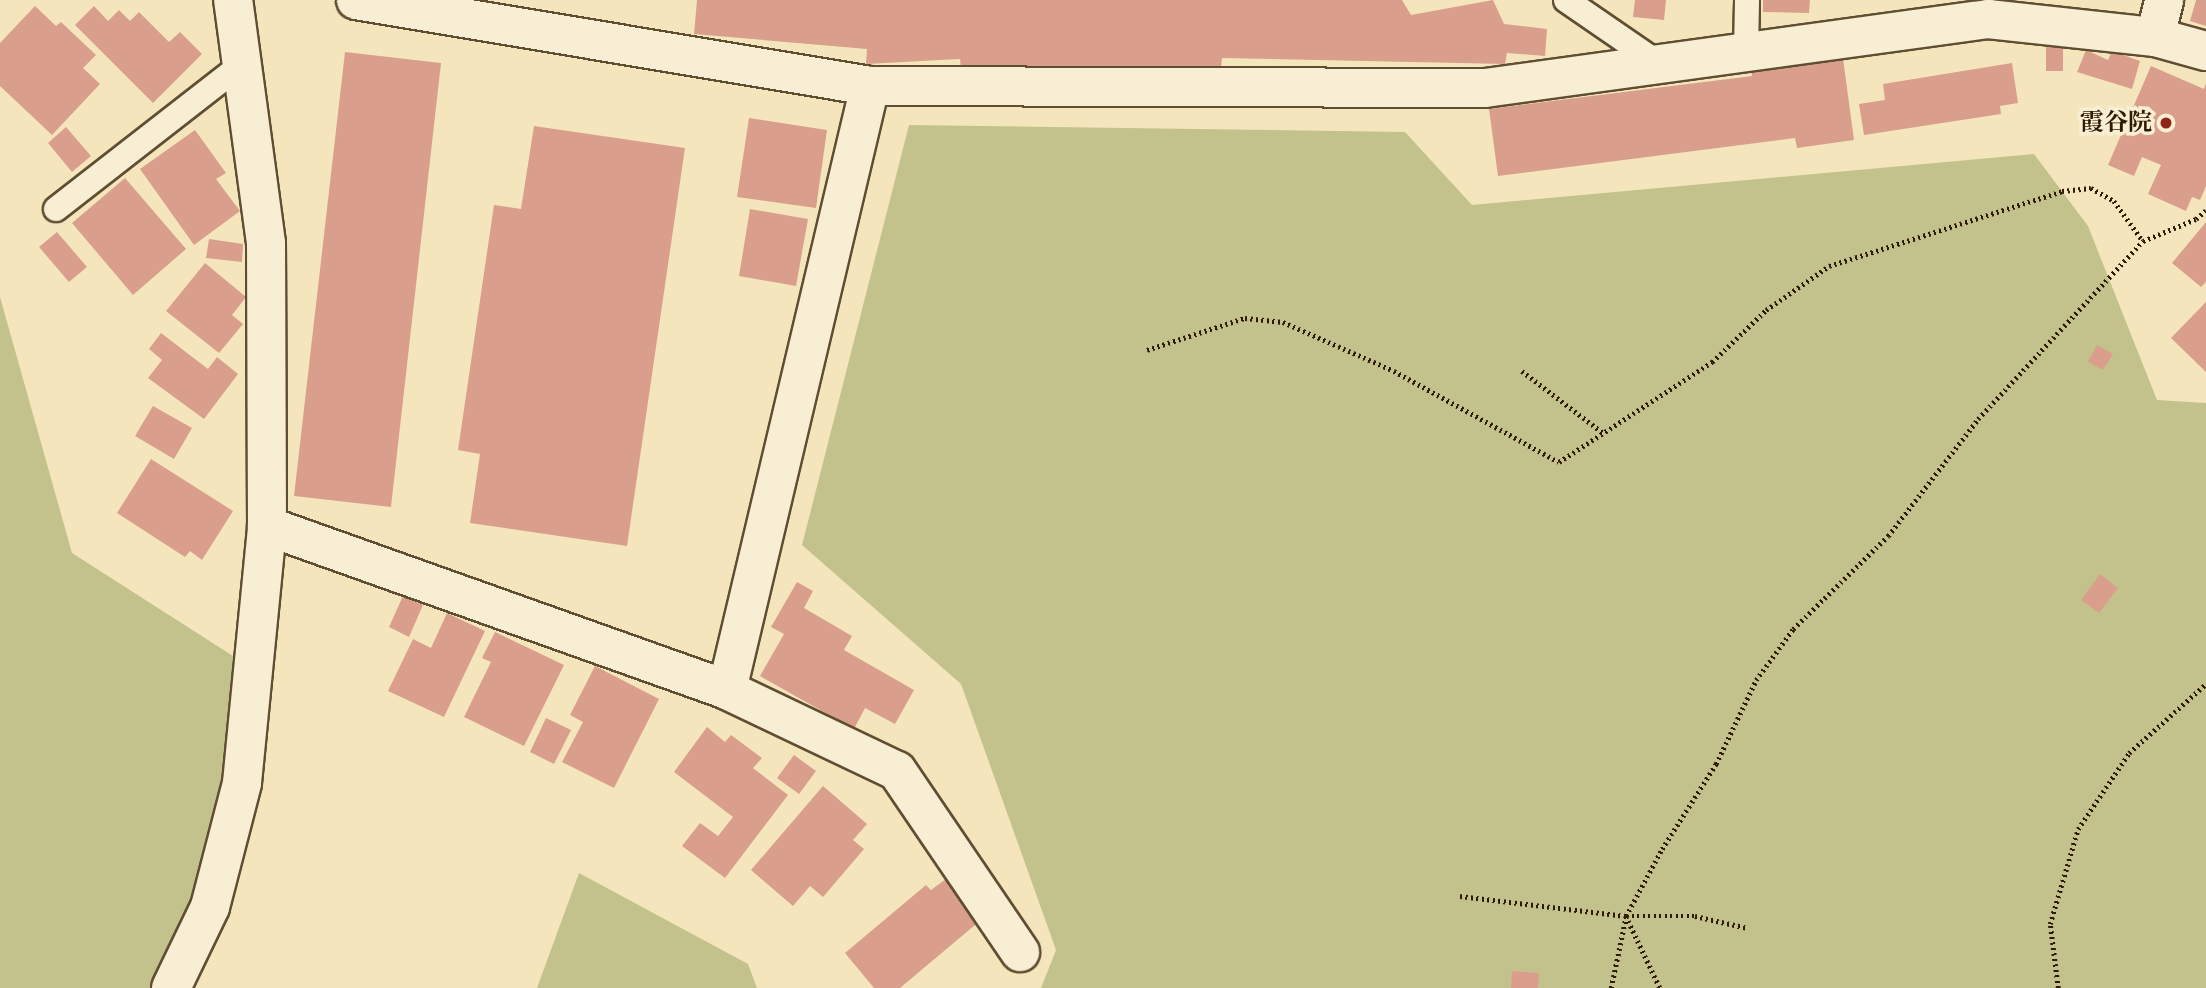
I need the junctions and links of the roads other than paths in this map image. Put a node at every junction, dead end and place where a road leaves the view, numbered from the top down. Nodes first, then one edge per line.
1 (233, 0) edge
2 (356, 0) edge
3 (1566, 0) edge
4 (1747, 0) edge
5 (2164, 0) edge
6 (1990, 10) edge
7 (2155, 37) junction
8 (2206, 51) edge
9 (1746, 53) junction
10 (1659, 64) junction
11 (241, 65) junction
12 (870, 86) junction
13 (57, 209) dead end
14 (267, 526) junction
15 (727, 690) junction
16 (1020, 953) dead end
17 (171, 988) edge

1 - 11 street
2 - 12 street
3 - 10 lane
4 - 9 lane
5 - 7 street
6 - 7 street
6 - 9 street
7 - 8 street
9 - 10 street
10 - 12 street
11 - 13 lane
11 - 14 street
12 - 15 street
14 - 15 street
14 - 17 street
15 - 16 street

